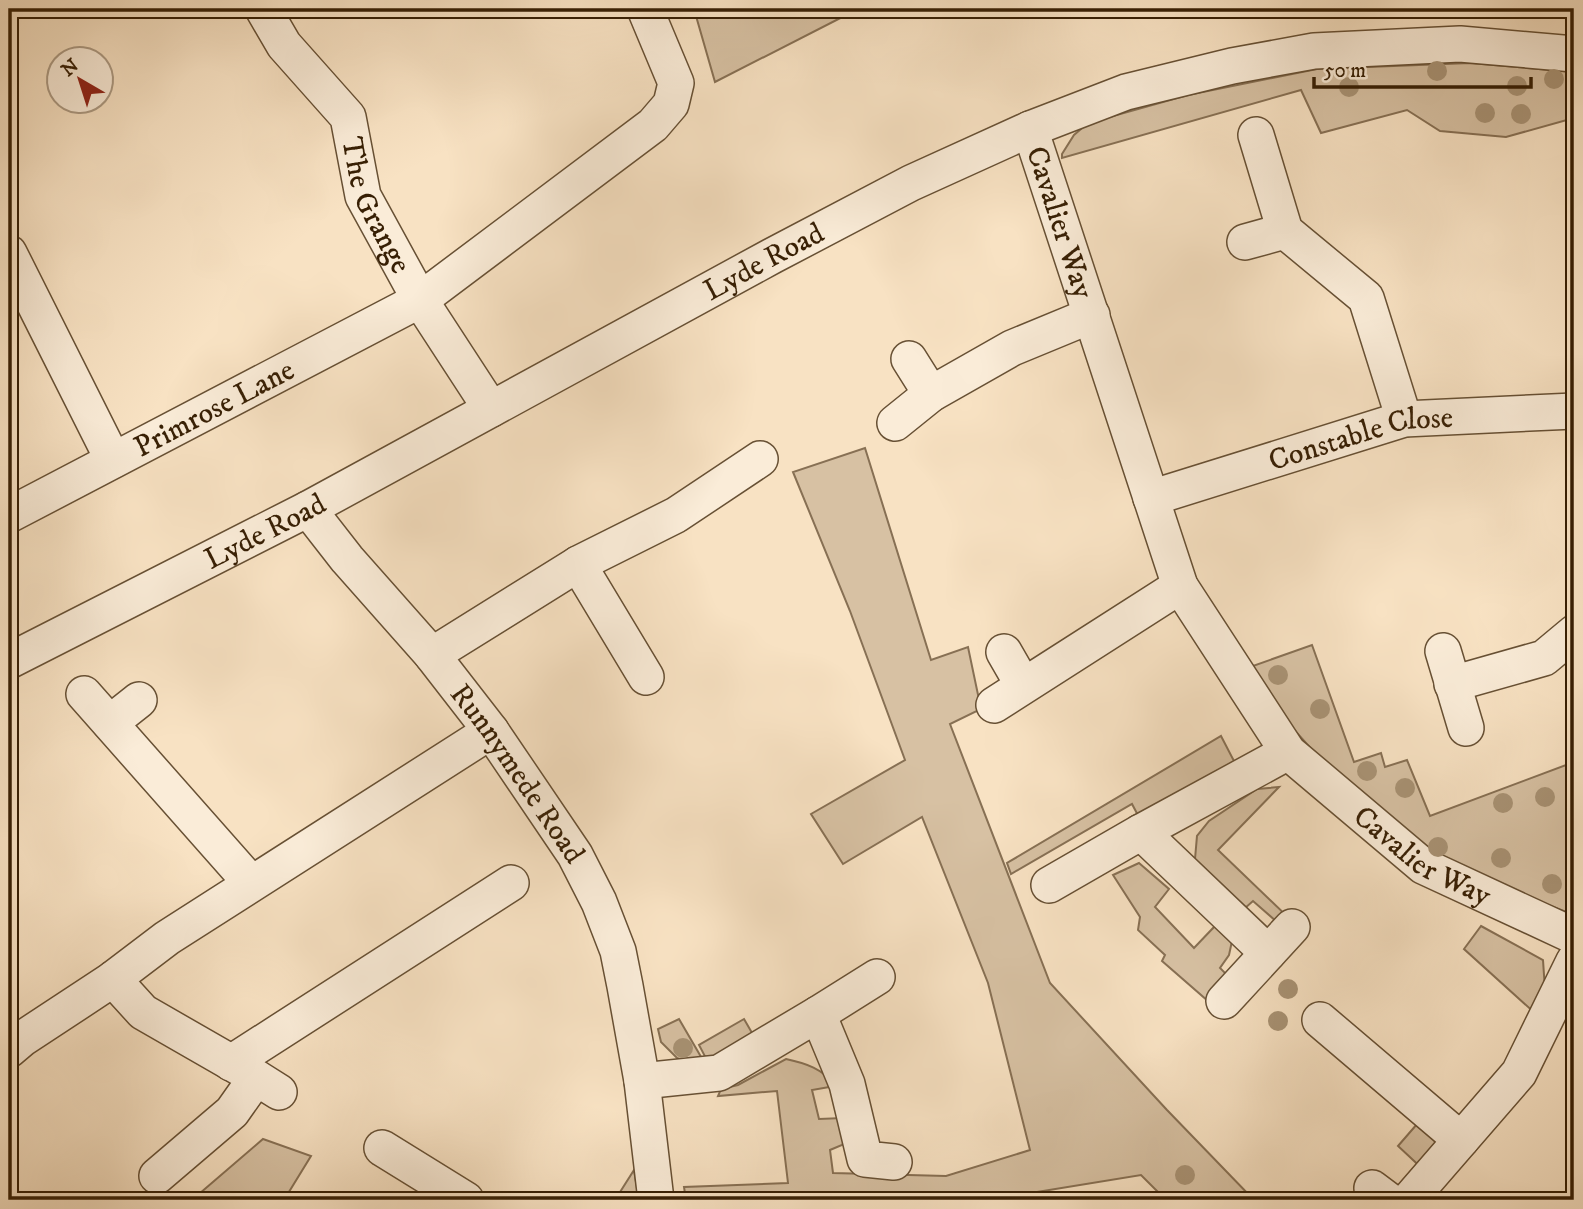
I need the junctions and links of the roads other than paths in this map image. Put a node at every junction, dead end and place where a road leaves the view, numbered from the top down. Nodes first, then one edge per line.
1 (263, 9) edge
2 (645, 9) edge
3 (1574, 54) edge
4 (1030, 129) junction
5 (1256, 135) dead end
6 (1285, 231) junction
7 (1245, 243) dead end
8 (9, 253) edge
9 (420, 300) junction
10 (1092, 315) junction
11 (909, 359) dead end
12 (931, 394) junction
13 (491, 409) junction
14 (1574, 411) edge
15 (1404, 419) junction
16 (895, 423) dead end
17 (760, 459) dead end
18 (113, 460) junction
19 (1152, 498) junction
20 (308, 509) junction
21 (9, 515) edge
22 (578, 564) junction
23 (1180, 586) junction
24 (1574, 633) edge
25 (1004, 653) dead end
26 (432, 655) junction
27 (9, 661) edge
28 (646, 677) dead end
29 (1023, 685) junction
30 (85, 694) dead end
31 (139, 699) dead end
32 (994, 705) dead end
33 (110, 723) junction
34 (1466, 728) dead end
35 (491, 731) junction
36 (1288, 752) junction
37 (1141, 832) junction
38 (251, 883) junction
39 (511, 883) dead end
40 (1049, 885) dead end
41 (1292, 927) dead end
42 (1574, 936) edge
43 (1268, 953) junction
44 (1574, 961) edge
45 (877, 977) dead end
46 (113, 979) junction
47 (1224, 1001) dead end
48 (818, 1014) junction
49 (1320, 1020) dead end
50 (13, 1038) edge
51 (255, 1077) junction
52 (642, 1081) junction
53 (1461, 1140) junction
54 (382, 1148) dead end
55 (867, 1160) dead end
56 (157, 1176) dead end
57 (466, 1200) edge
58 (656, 1200) edge
59 (1409, 1200) edge

1 - 9 street, The Grange
2 - 9 street, Primrose Lane
3 - 4 street, Lyde Road
4 - 10 street, Cavalier Way
4 - 13 street, Lyde Road
5 - 6 street
6 - 7 street
6 - 15 street
8 - 18 street
9 - 13 street
9 - 18 street, Primrose Lane
10 - 12 street, Cavalier Way
10 - 19 street, Cavalier Way
11 - 12 street
12 - 16 street, Cavalier Way
13 - 20 street, Lyde Road
14 - 15 street, Constable Close
15 - 19 street, Constable Close
17 - 22 street
18 - 21 street, Primrose Lane
19 - 23 street, Cavalier Way
20 - 26 street, Runnymede Road
20 - 27 street, Lyde Road
22 - 26 street
22 - 28 street
23 - 29 street
23 - 36 street, Cavalier Way
24 - 34 street
25 - 29 street
26 - 35 street, Runnymede Road
29 - 32 street
30 - 33 street
31 - 33 street
33 - 38 street
35 - 38 street
35 - 52 street, Runnymede Road
36 - 37 street
36 - 42 street, Cavalier Way
37 - 40 street
37 - 43 street
38 - 46 street
39 - 51 street
41 - 43 street
43 - 47 street
44 - 53 street
45 - 48 street
46 - 50 street
46 - 51 street
48 - 52 street
48 - 55 street
49 - 53 street
51 - 56 street
52 - 58 street, Runnymede Road
53 - 59 street
54 - 57 street

